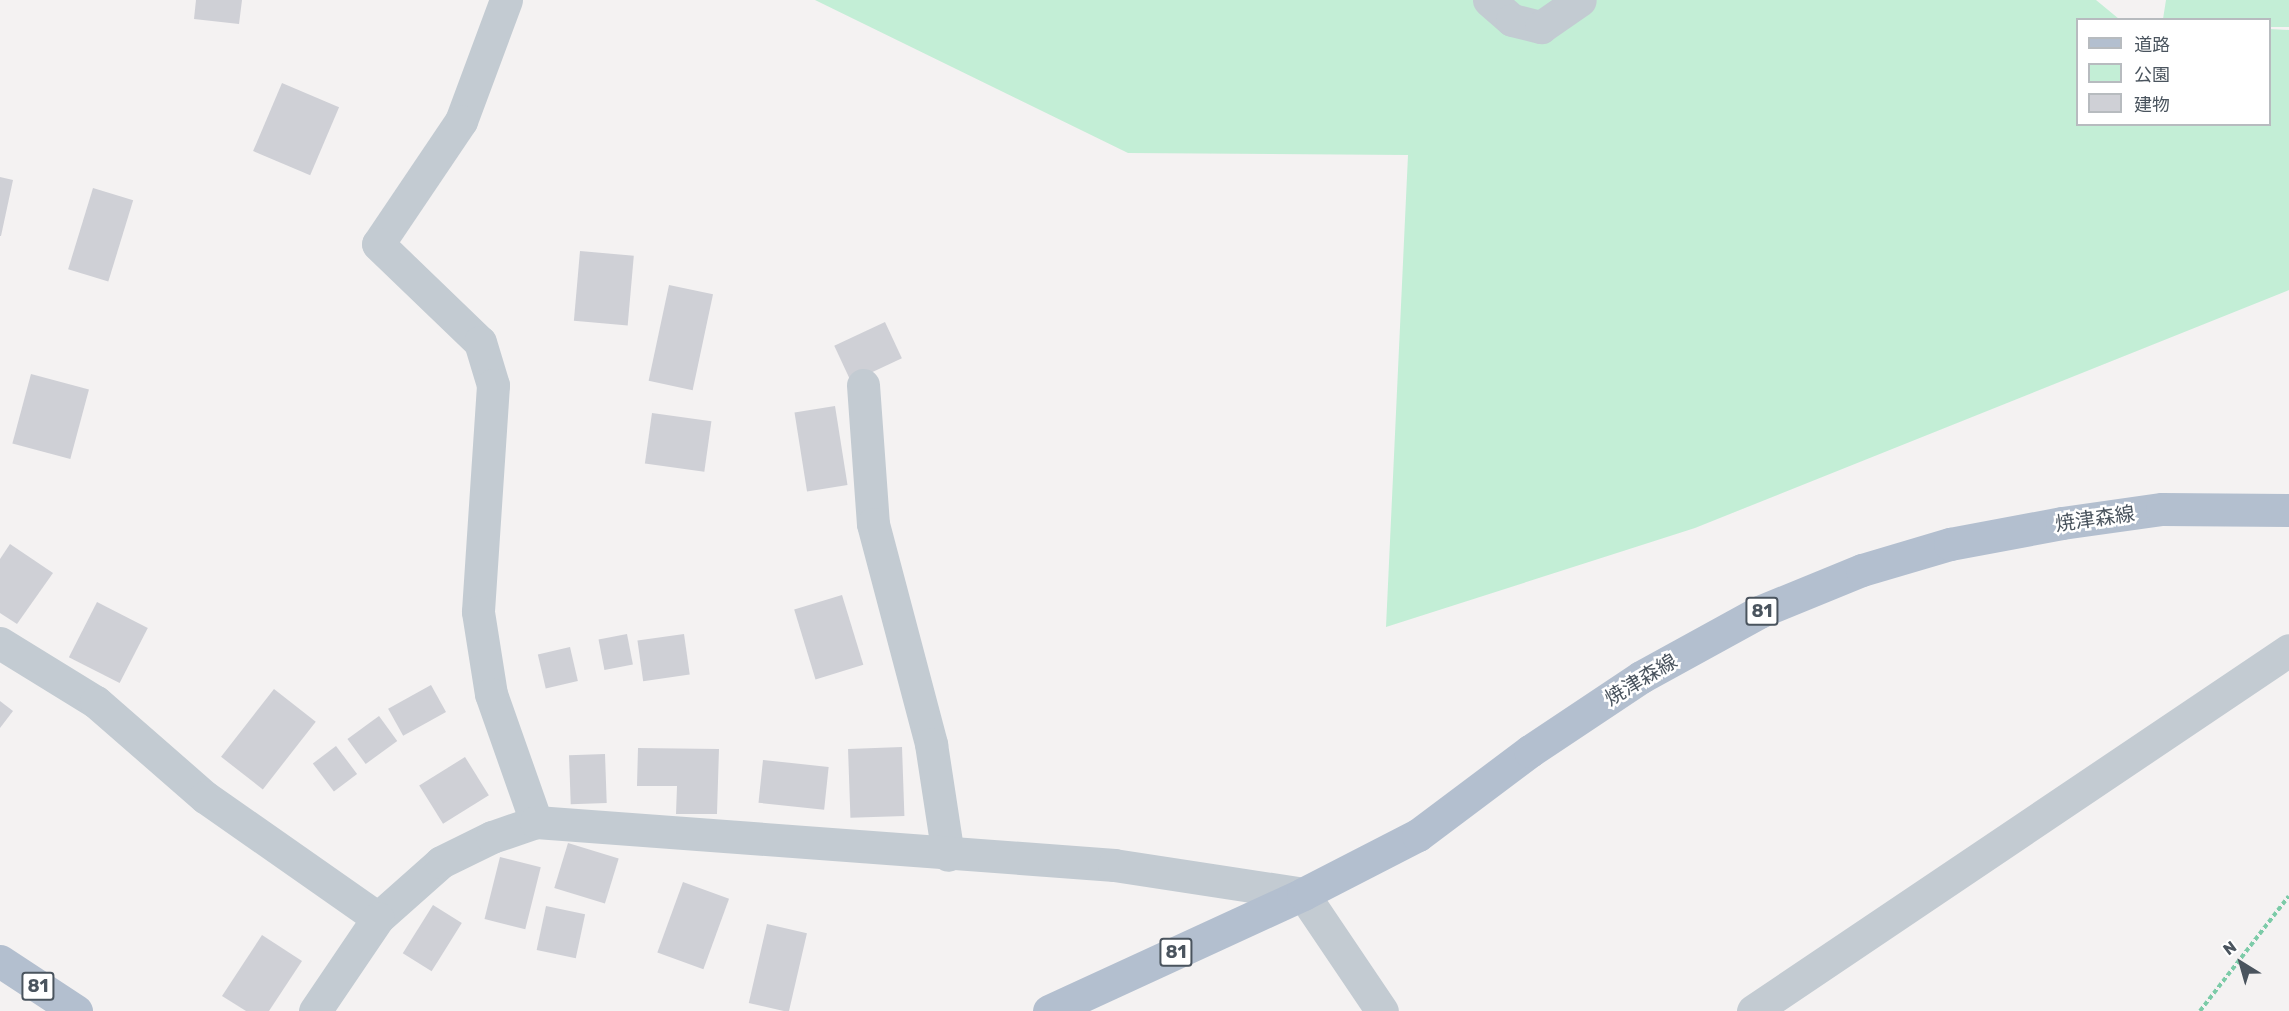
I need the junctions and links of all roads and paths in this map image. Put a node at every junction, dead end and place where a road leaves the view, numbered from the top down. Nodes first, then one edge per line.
1 (506, 0) edge
2 (1489, 0) edge
3 (1580, 0) edge
4 (862, 385) dead end
5 (2289, 510) edge
6 (0, 643) edge
7 (2289, 650) edge
8 (536, 822) junction
9 (948, 855) junction
10 (1303, 894) junction
11 (2289, 896) edge
12 (378, 918) junction
13 (0, 961) edge
14 (76, 1011) edge
15 (315, 1011) edge
16 (1049, 1011) edge
17 (1382, 1011) edge
18 (1753, 1011) edge
19 (2200, 1011) edge

1 - 8 street
2 - 3 street
4 - 9 street
5 - 10 main road, 焼津森線 / 81
6 - 12 street
7 - 18 street
8 - 9 street
8 - 12 street
9 - 10 street
10 - 16 main road, 焼津森線 / 81
10 - 17 street
11 - 19 path
12 - 15 street
13 - 14 main road, 81

